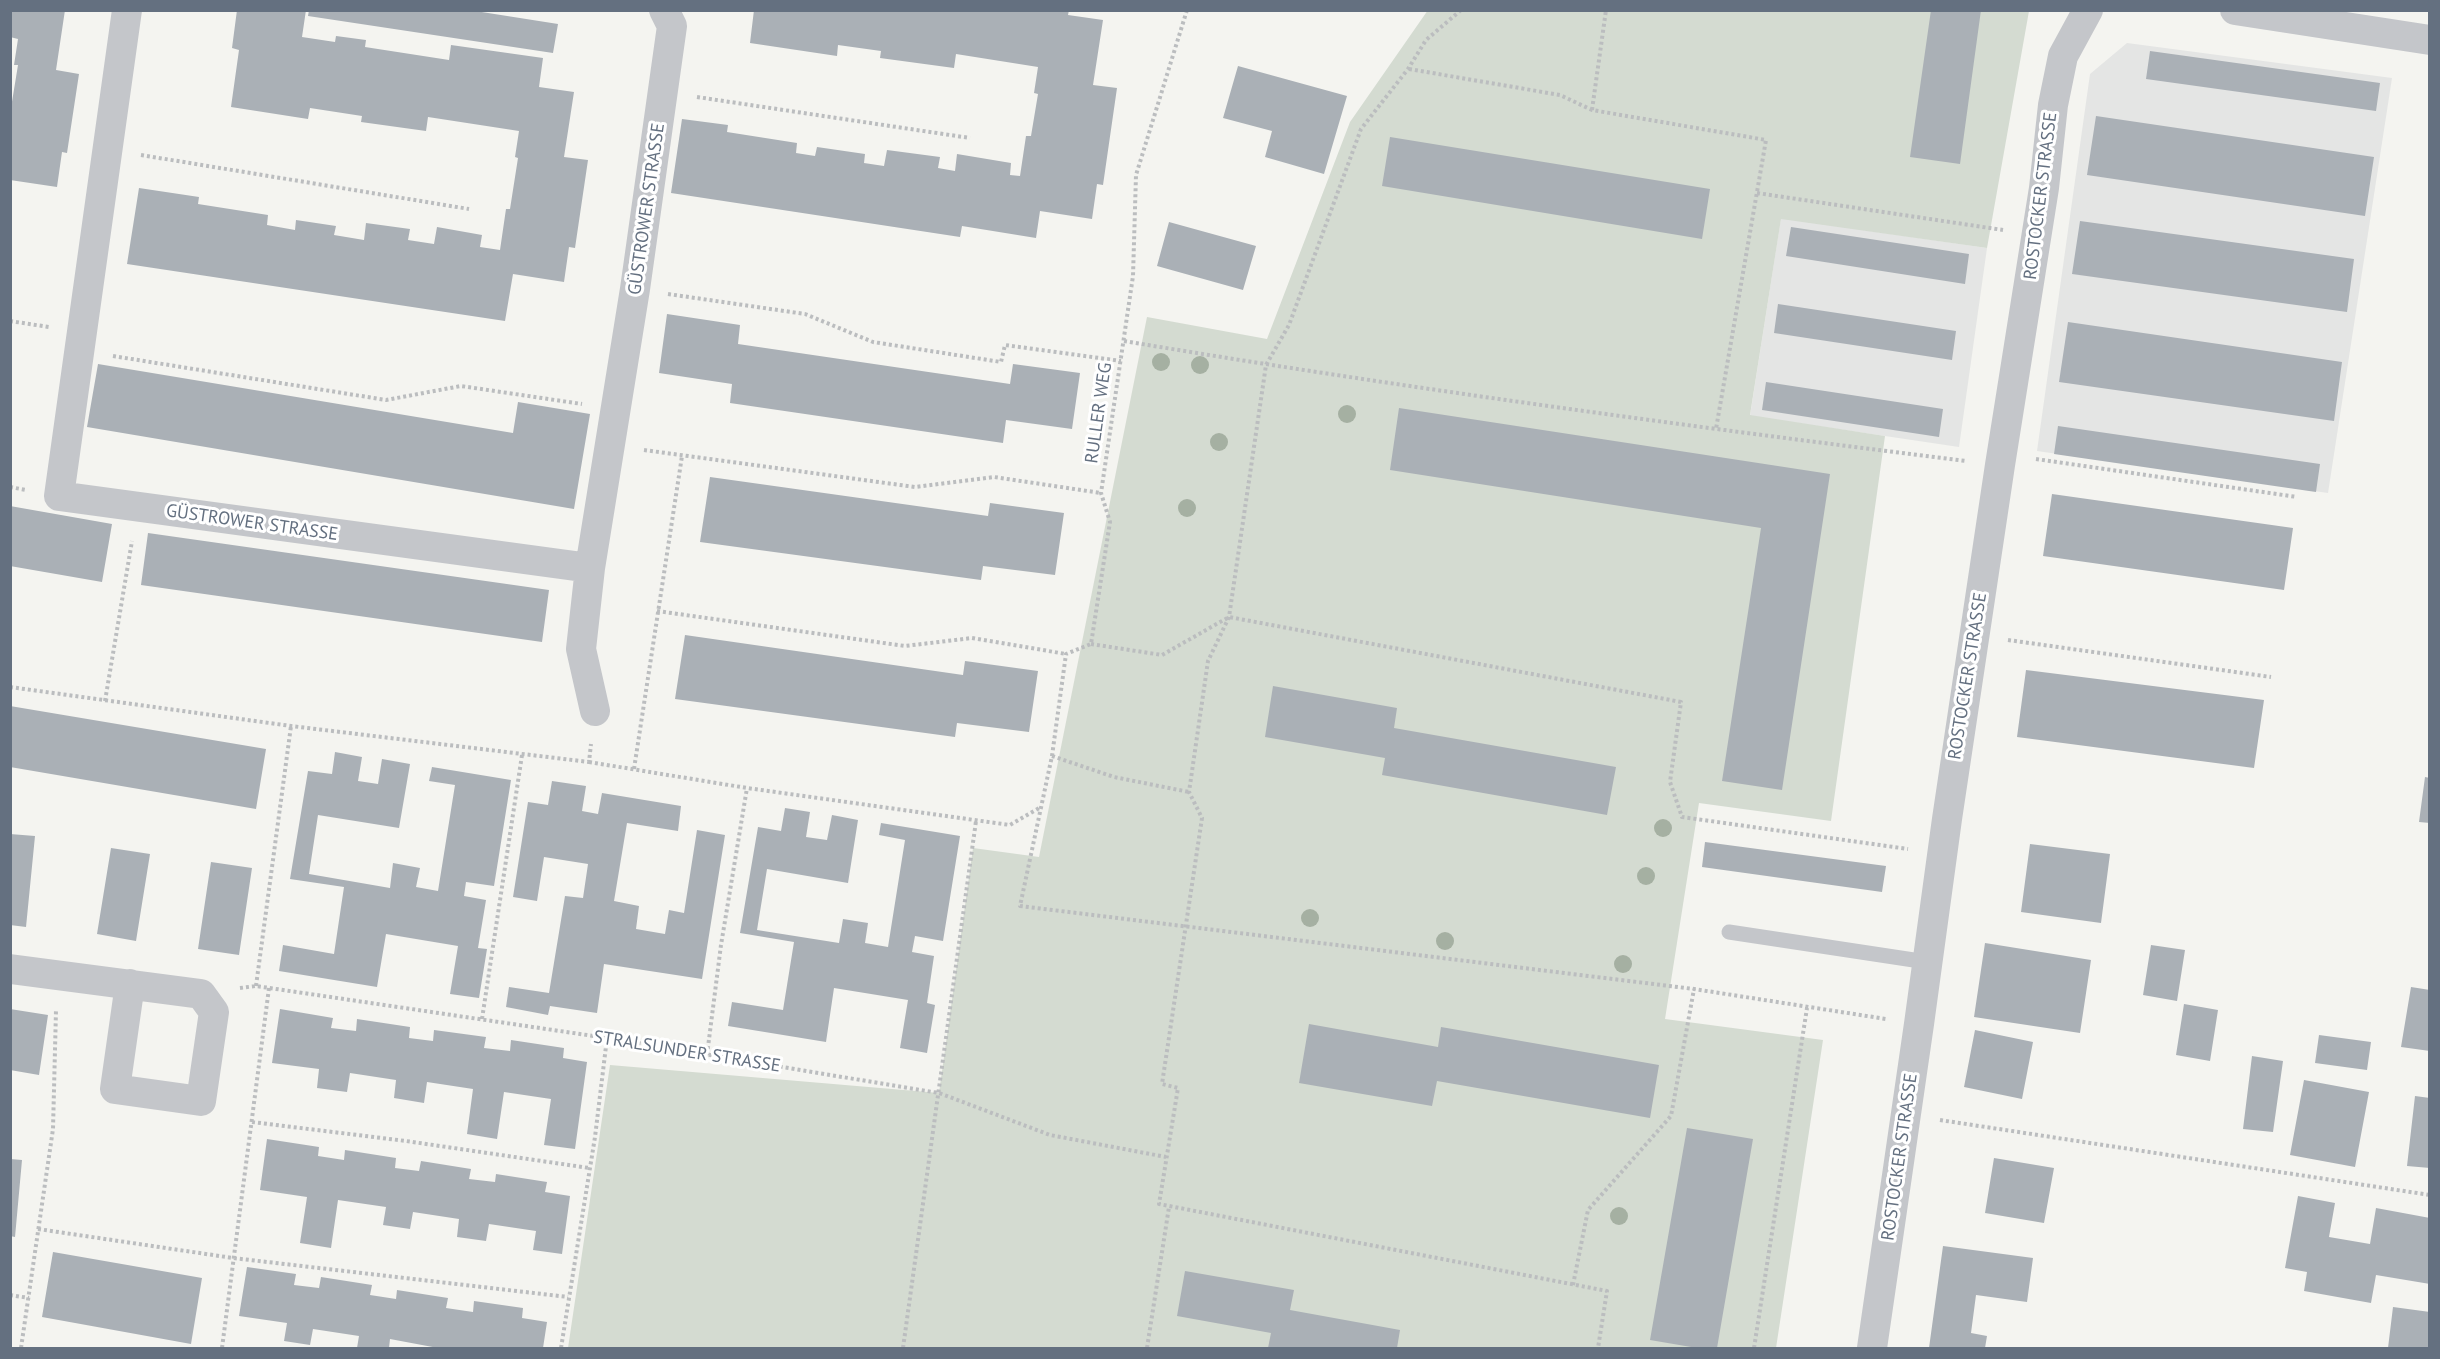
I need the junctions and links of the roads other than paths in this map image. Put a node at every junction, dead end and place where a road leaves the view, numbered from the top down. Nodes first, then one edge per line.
1 (127, 10) edge
2 (664, 10) edge
3 (2088, 10) edge
4 (2235, 10) edge
5 (2430, 40) edge
6 (590, 568) junction
7 (595, 711) road end
8 (1729, 932) dead end
9 (1927, 962) junction
10 (10, 969) edge
11 (130, 984) junction
12 (1872, 1348) edge

1 - 6 street, GÜSTROWER STRASSE
2 - 6 street, GÜSTROWER STRASSE
3 - 9 street, ROSTOCKER STRASSE
4 - 5 street
6 - 7 street, GÜSTROWER STRASSE
8 - 9 lane
9 - 12 street, ROSTOCKER STRASSE
10 - 11 street
11 - 11 street

